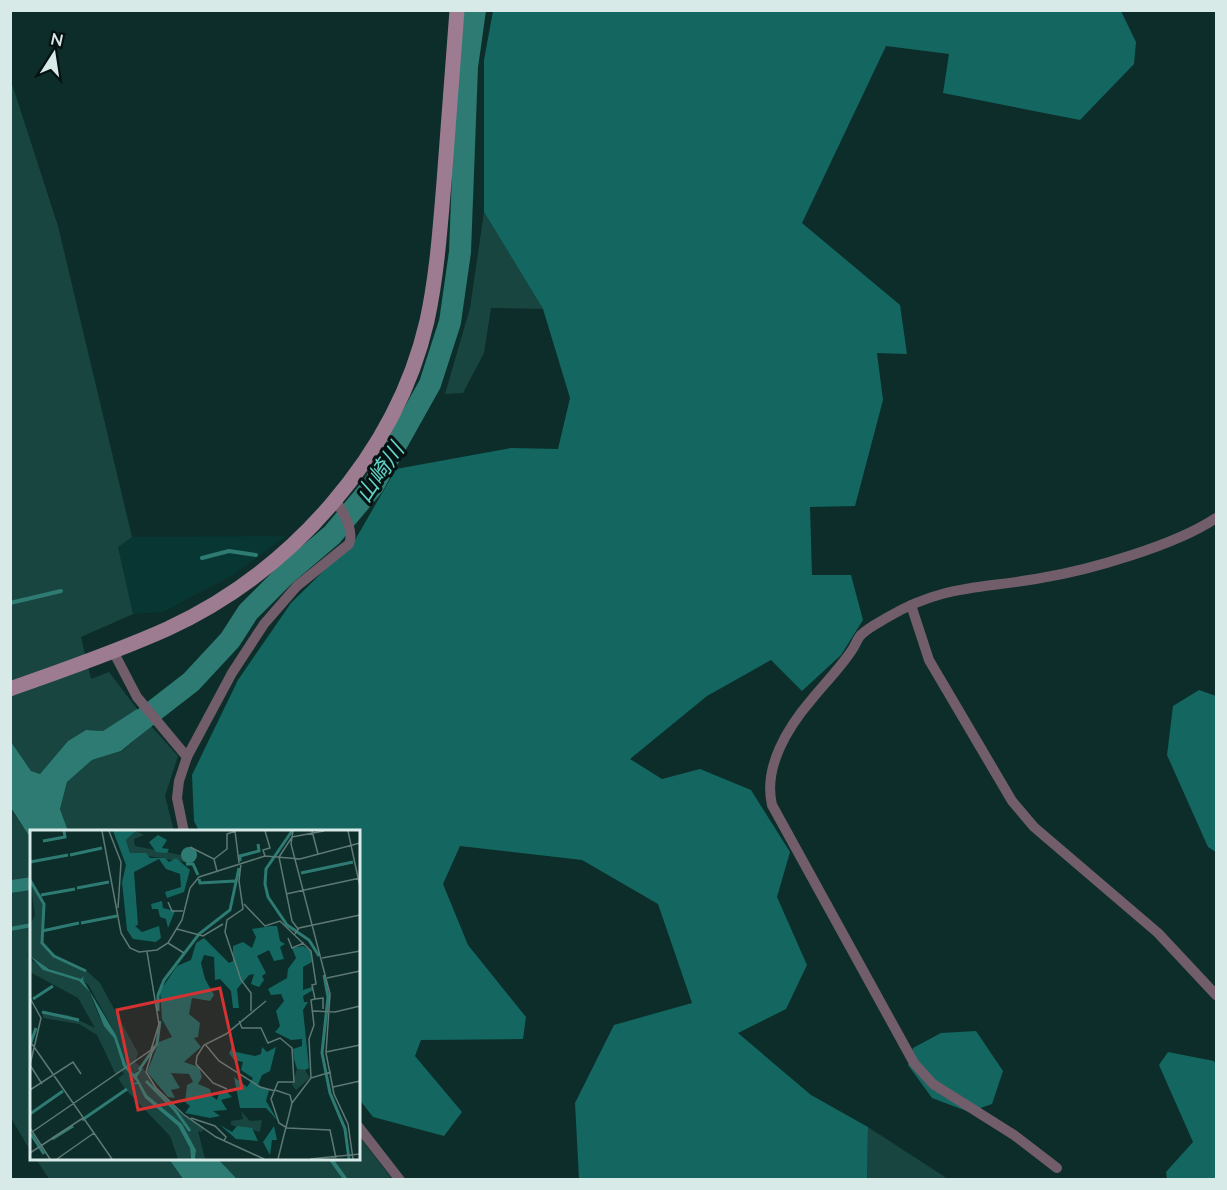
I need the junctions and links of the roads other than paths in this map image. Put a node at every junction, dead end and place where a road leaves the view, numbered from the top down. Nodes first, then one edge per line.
1 (458, 10) edge
2 (338, 505) junction
3 (1216, 518) edge
4 (911, 605) junction
5 (113, 651) junction
6 (10, 689) edge
7 (187, 757) junction
8 (184, 830) edge
9 (1216, 995) edge
10 (360, 1129) edge
11 (1057, 1168) dead end
12 (400, 1179) edge

1 - 2 street
2 - 5 street
2 - 7 street
3 - 4 street
4 - 9 street
4 - 11 street
5 - 6 street
5 - 7 street
7 - 8 street
10 - 12 street

